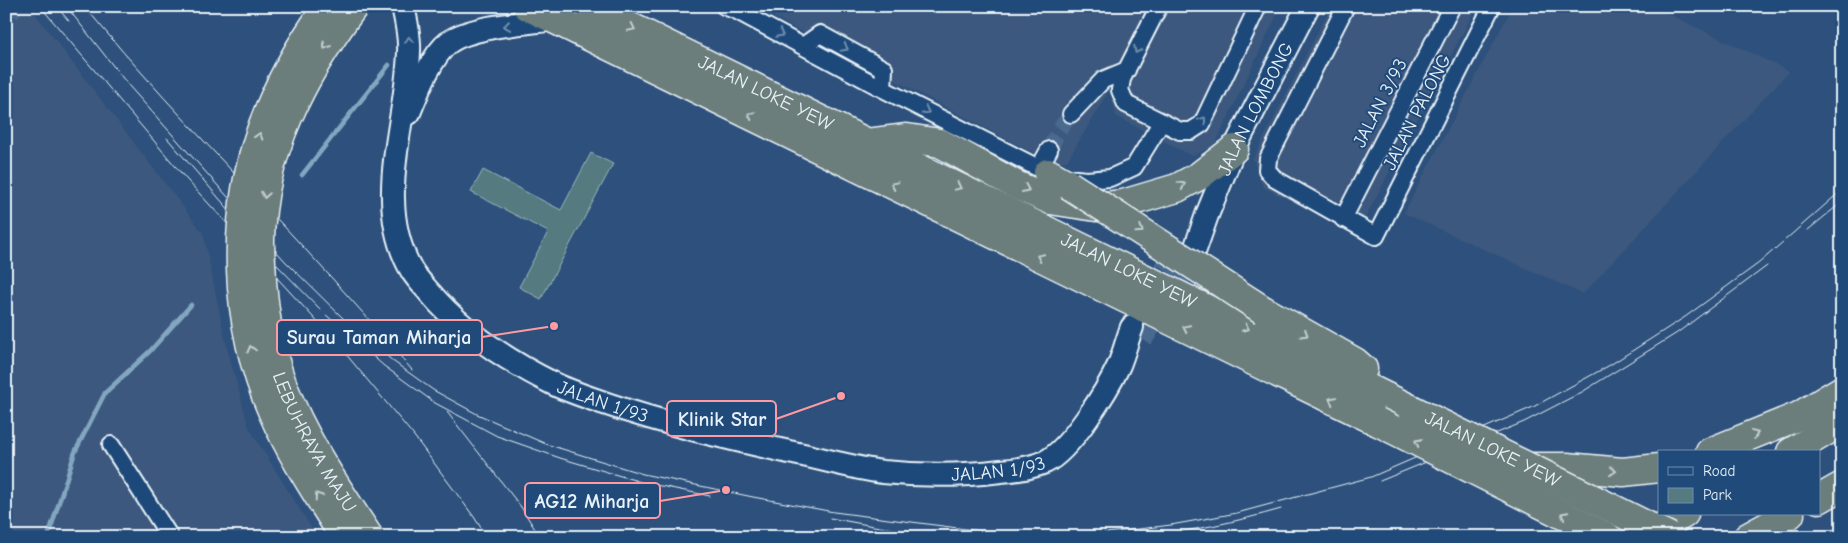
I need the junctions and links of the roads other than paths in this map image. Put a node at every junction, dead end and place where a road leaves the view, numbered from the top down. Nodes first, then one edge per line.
1 (328, 6) edge
2 (354, 6) edge
3 (403, 6) edge
4 (527, 6) edge
5 (588, 6) edge
6 (1159, 6) edge
7 (1258, 6) edge
8 (1308, 6) edge
9 (1346, 6) edge
10 (1452, 6) edge
11 (1492, 6) edge
12 (730, 8) edge
13 (555, 19) junction
14 (1127, 70) junction
15 (1071, 114) tunnel mouth
16 (1161, 123) junction
17 (397, 142) junction
18 (867, 143) junction
19 (1234, 149) junction
20 (1051, 169) junction
21 (1343, 219) junction
22 (1185, 251) tunnel mouth
23 (1137, 333) tunnel mouth
24 (1842, 390) edge
25 (1411, 409) junction
26 (1842, 422) edge
27 (111, 445) dead end
28 (1715, 450) edge
29 (1794, 450) edge
30 (1529, 467) junction
31 (1658, 468) edge
32 (1842, 486) edge
33 (1820, 497) edge
34 (1681, 516) edge
35 (1786, 516) edge
36 (170, 537) edge
37 (344, 537) edge
38 (369, 537) edge
39 (1607, 537) edge
40 (1645, 537) edge
41 (1670, 537) edge
42 (1748, 537) edge

37 -> 1 highway, LEBUHRAYA MAJU, bridge
2 -> 38 highway, LEBUHRAYA MAJU, bridge
17 -> 3 street, JALAN 1/93
4 - 13 highway, JALAN LOKE YEW
5 -> 18 highway, JALAN LOKE YEW
6 -> 14 street
16 -> 7 street
8 - 19 street, JALAN LOMBONG
9 - 21 street
10 - 21 street, JALAN 3/93
11 - 21 street, JALAN PALONG
12 -> 20 street
13 -> 17 street, JALAN 1/93
39 -> 13 highway, JALAN LOKE YEW, bridge
14 - 15 street
14 - 16 street
16 - 20 street
17 - 23 street, JALAN 1/93
18 -> 19 highway
18 -> 25 highway, JALAN LOKE YEW
19 - 22 street, JALAN LOMBONG
20 -> 25 highway, bridge
28 -> 24 highway
25 - 30 highway, JALAN LOKE YEW, bridge
26 - 29 highway
27 - 36 street
30 -> 31 highway
30 - 41 highway, JALAN LOKE YEW, bridge
32 - 33 highway
34 - 40 highway
35 - 42 highway

